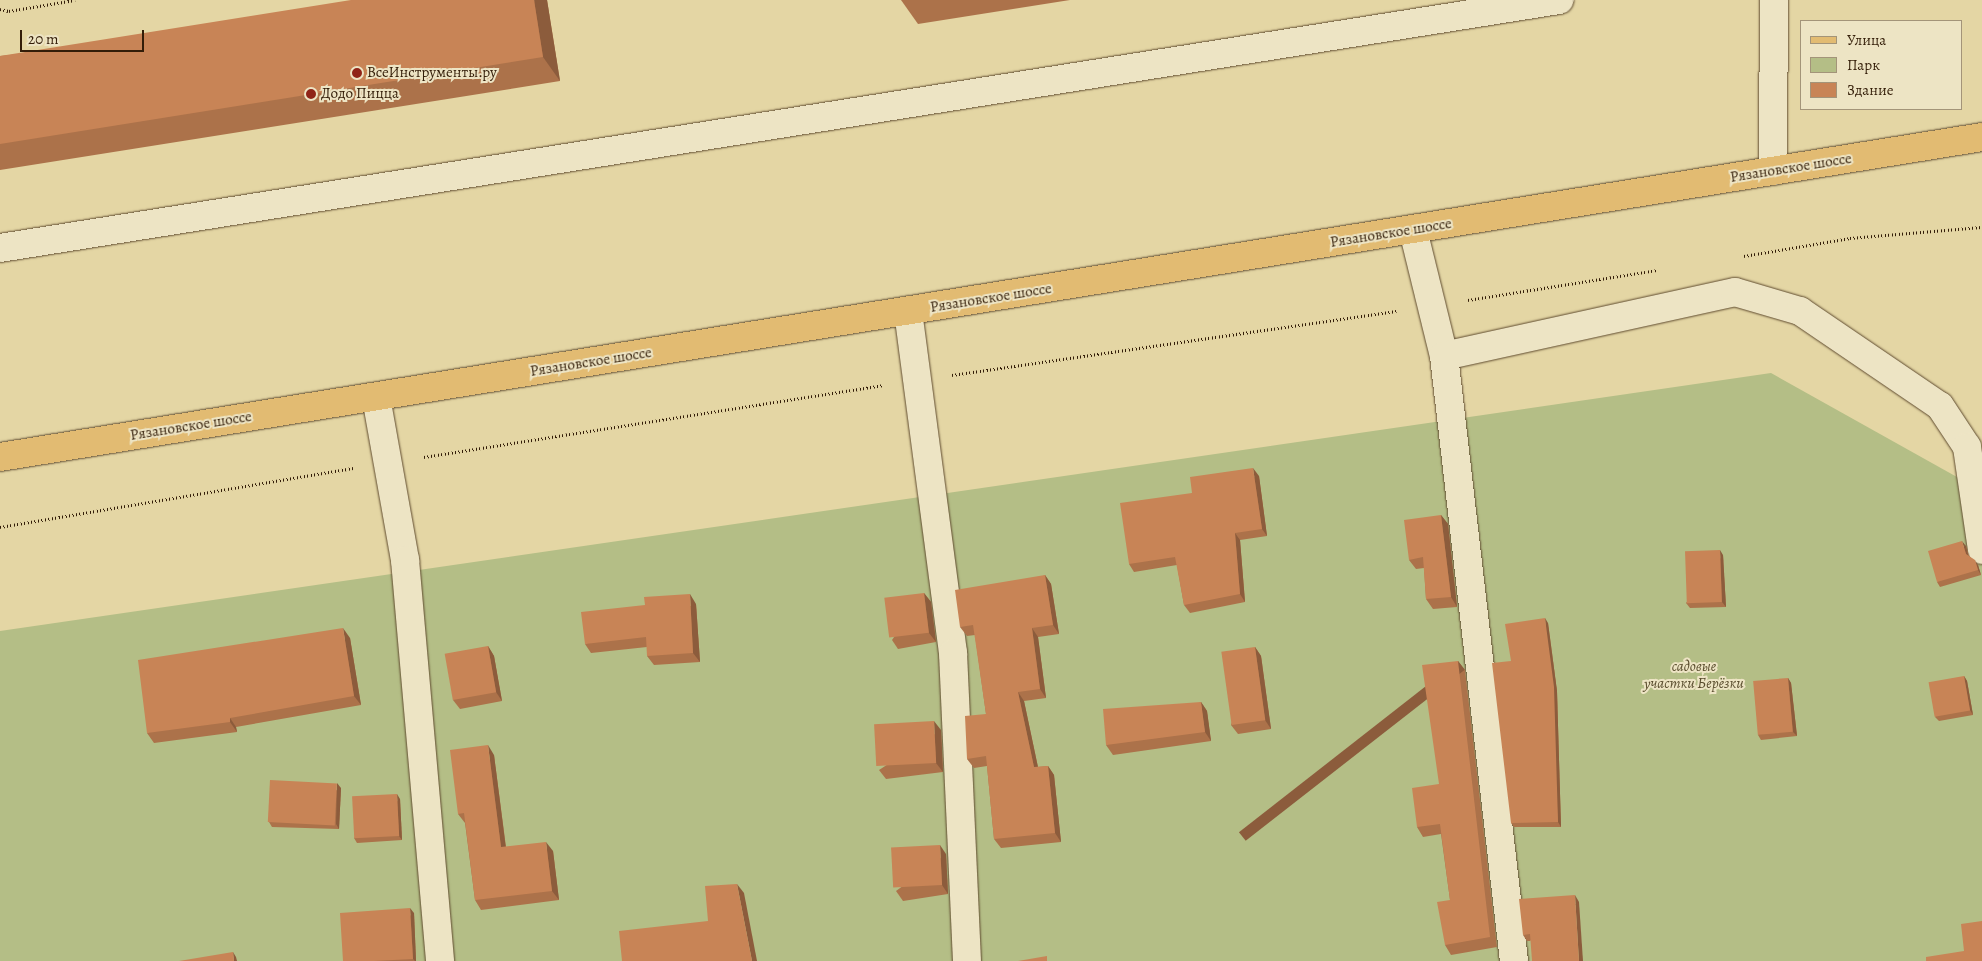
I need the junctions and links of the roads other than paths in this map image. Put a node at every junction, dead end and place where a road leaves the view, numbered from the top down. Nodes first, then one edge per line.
1 (1559, 0) edge
2 (1774, 0) edge
3 (1982, 137) edge
4 (1773, 171) junction
5 (1413, 230) junction
6 (0, 248) edge
7 (908, 311) junction
8 (1444, 356) junction
9 (376, 396) junction
10 (0, 457) edge
11 (1982, 550) edge
12 (440, 961) edge
13 (967, 961) edge
14 (1514, 961) edge

1 - 6 street
2 - 4 street
3 - 4 main road, Рязановское шоссе
4 - 5 main road, Рязановское шоссе
5 - 7 main road, Рязановское шоссе
5 - 8 street
7 - 9 main road, Рязановское шоссе
7 - 13 street
8 - 11 street
8 - 14 street
9 - 10 main road, Рязановское шоссе
9 - 12 street

